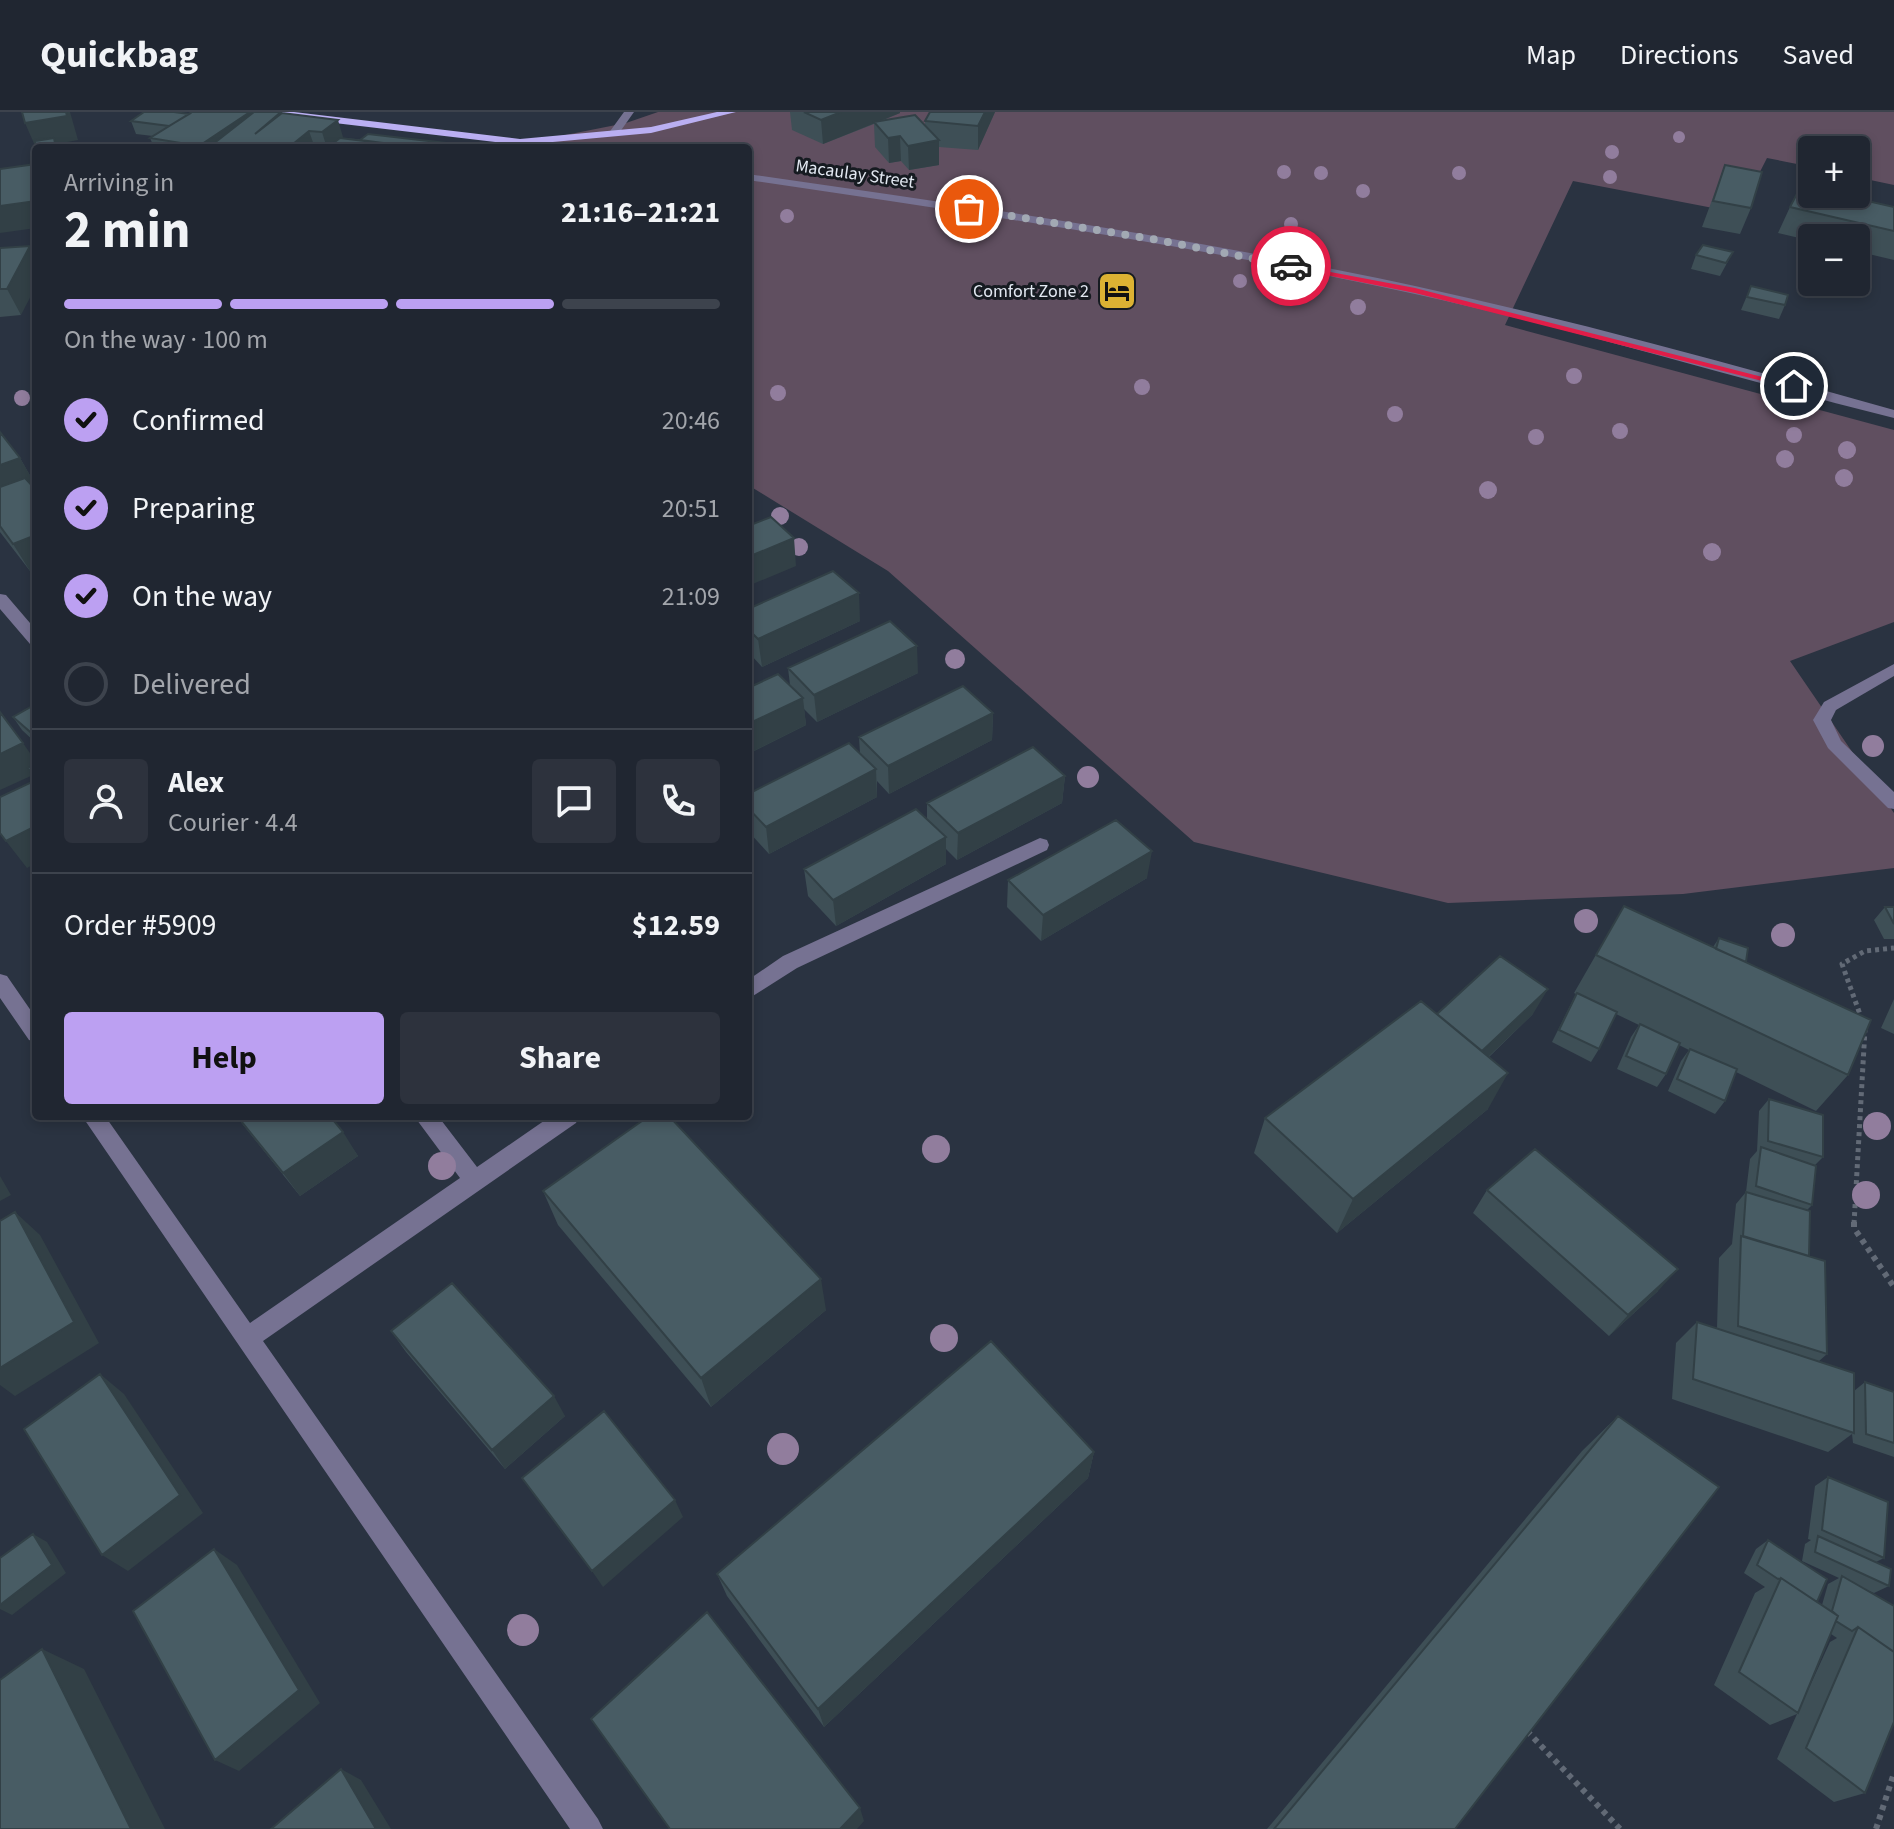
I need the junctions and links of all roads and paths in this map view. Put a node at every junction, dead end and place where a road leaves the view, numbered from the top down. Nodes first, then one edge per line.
1 (267, 112) edge
2 (629, 112) edge
3 (731, 112) edge
4 (651, 130) junction
5 (613, 134) junction
6 (520, 142) junction
7 (533, 144) edge
8 (641, 144) edge
9 (752, 178) edge
10 (1894, 414) edge
11 (0, 599) edge
12 (32, 635) edge
13 (1894, 669) edge
14 (1894, 803) edge
15 (1040, 845) dead end
16 (1894, 948) edge
17 (0, 982) edge
18 (752, 988) edge
19 (32, 1028) edge
20 (96, 1120) edge
21 (428, 1120) edge
22 (562, 1120) edge
23 (475, 1181) junction
24 (1894, 1287) edge
25 (248, 1338) junction
26 (1527, 1731) edge
27 (1894, 1773) edge
28 (588, 1829) edge
29 (1620, 1829) edge
30 (1876, 1829) edge

1 - 6 main road
2 - 5 street
3 - 4 main road
4 - 5 main road
4 - 8 main road
5 - 6 main road
6 - 7 street
9 - 10 street, Macaulay Street
11 - 12 street
13 - 14 street
15 - 18 street
16 - 24 path
17 - 19 street
20 - 25 street
21 - 23 street
22 - 23 street
23 - 25 street
25 - 28 street
26 - 29 path
27 - 30 path

